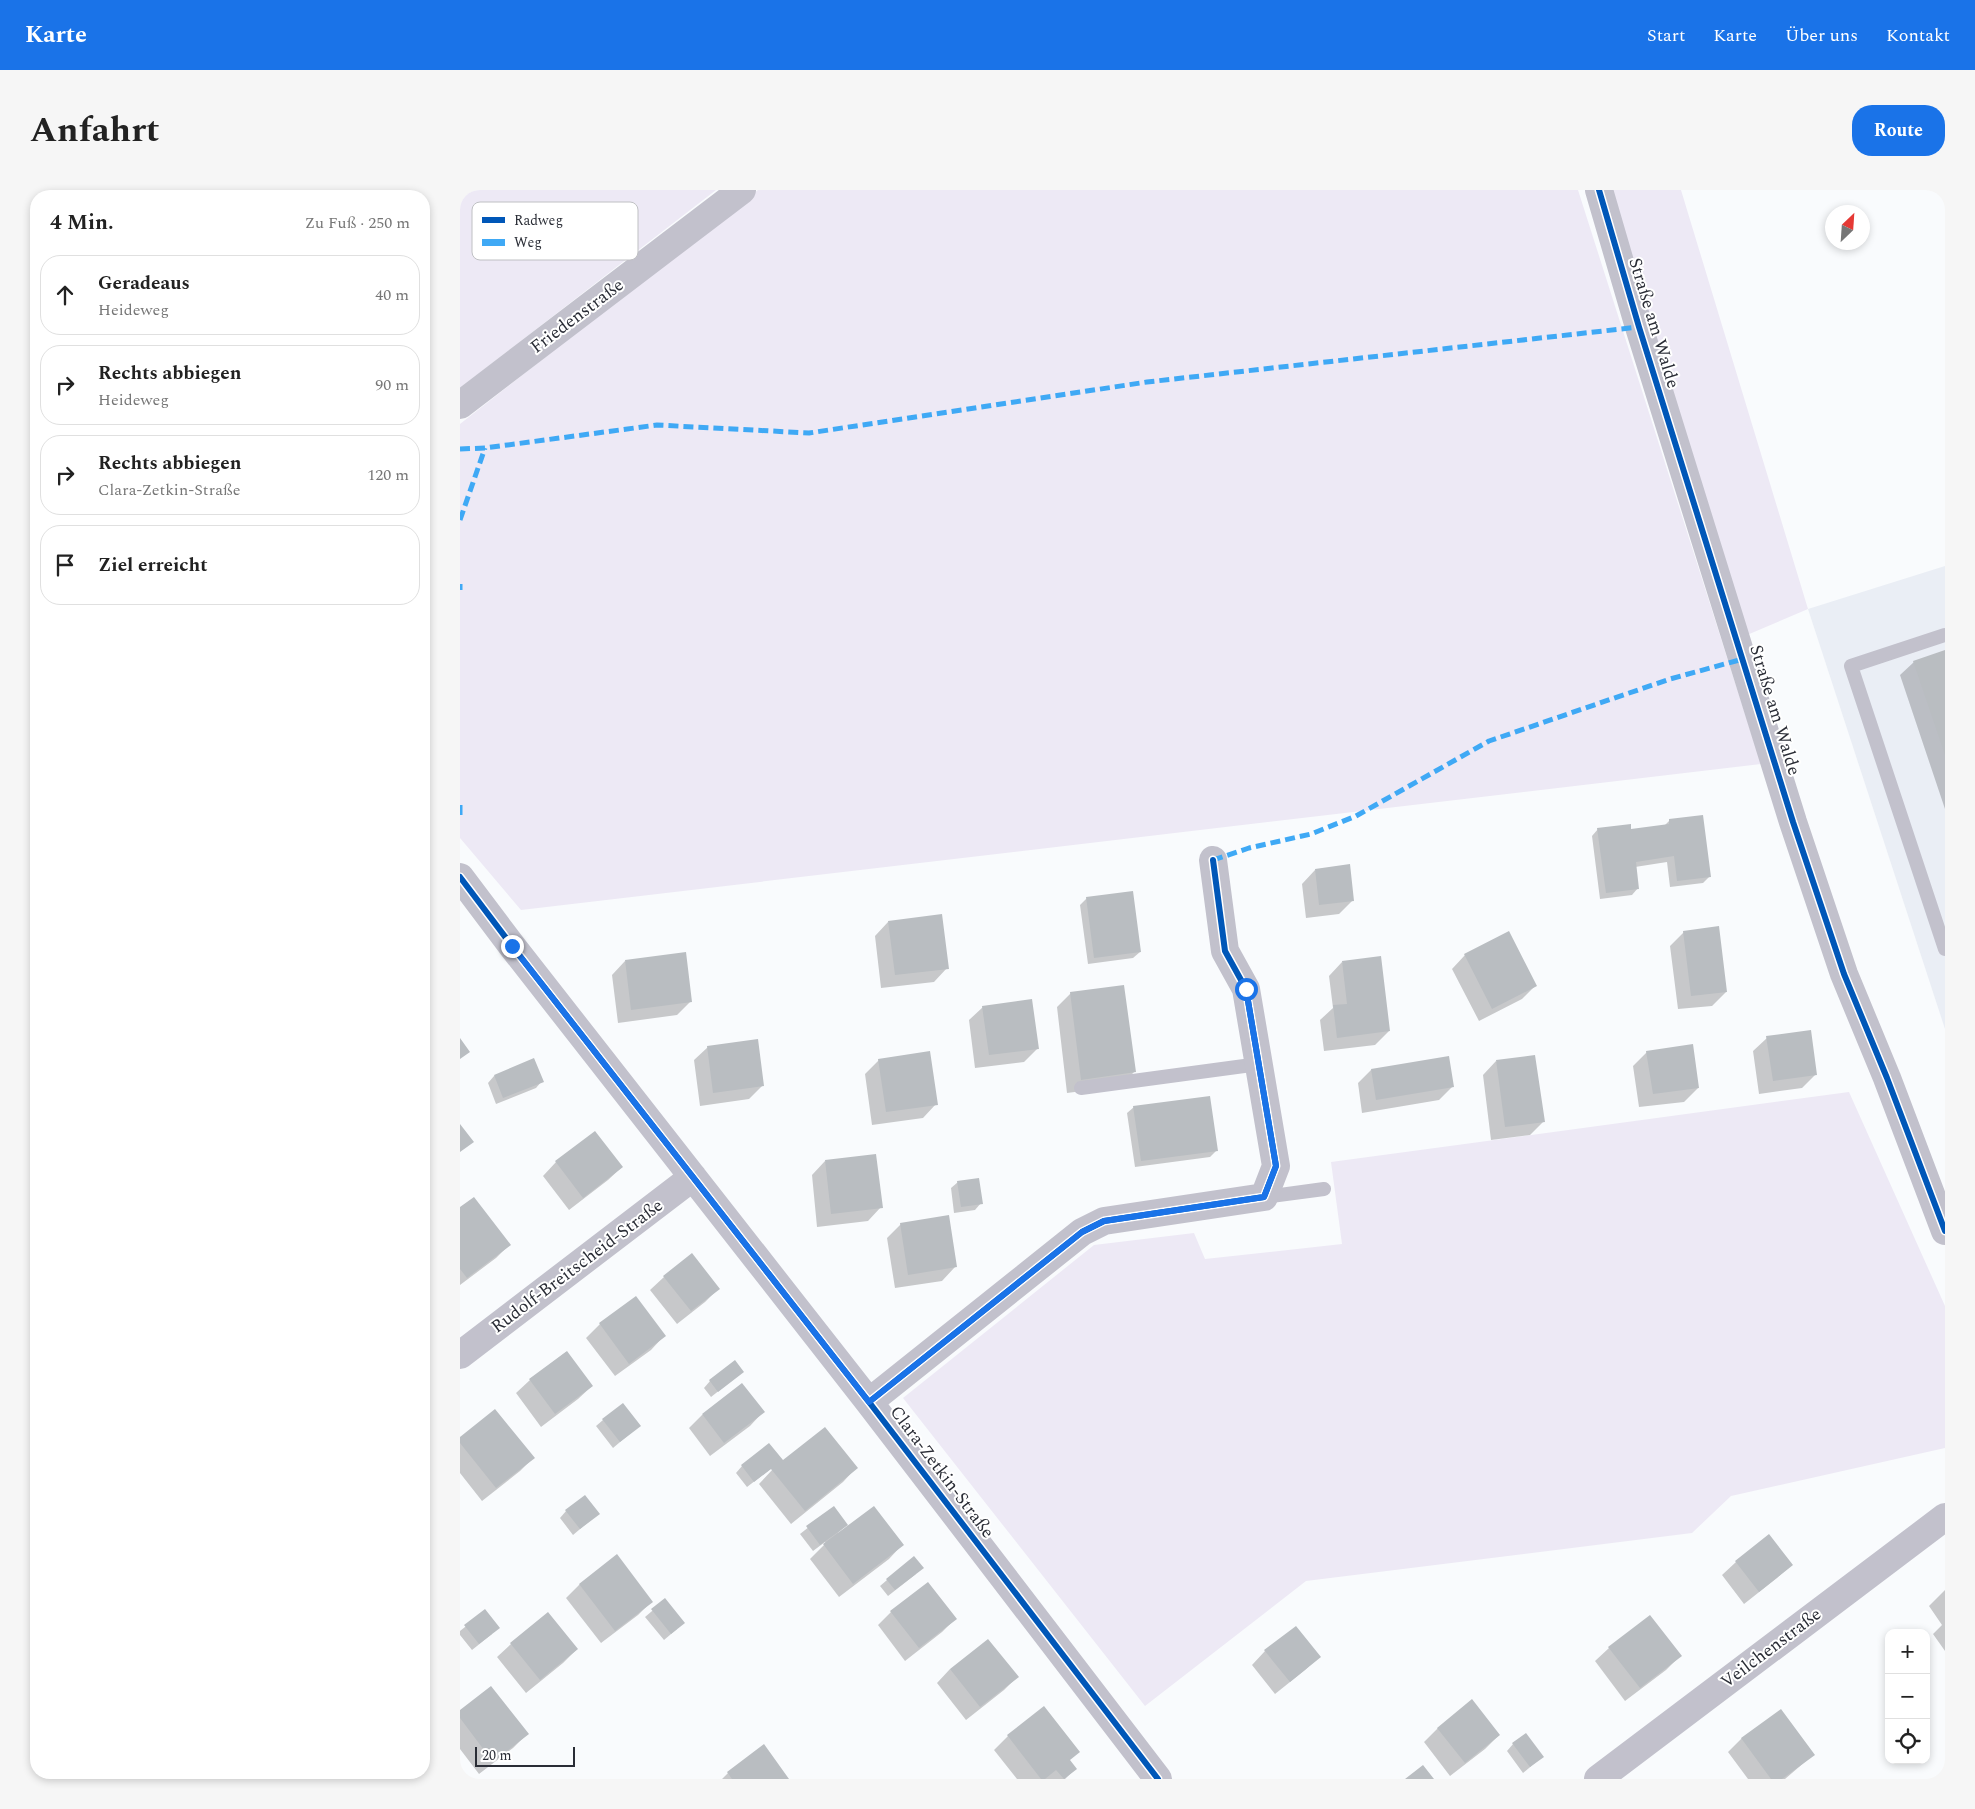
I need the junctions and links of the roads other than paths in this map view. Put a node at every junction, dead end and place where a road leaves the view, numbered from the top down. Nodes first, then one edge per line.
1 (742, 190) edge
2 (1598, 190) edge
3 (460, 405) edge
4 (1945, 635) edge
5 (1213, 860) dead end
6 (460, 877) edge
7 (1939, 911) edge
8 (1945, 949) edge
9 (1259, 1064) junction
10 (1081, 1088) dead end
11 (693, 1177) junction
12 (1324, 1189) dead end
13 (1264, 1197) junction
14 (1945, 1231) edge
15 (460, 1356) edge
16 (869, 1402) junction
17 (1945, 1517) edge
18 (1158, 1779) edge
19 (1598, 1779) edge

1 - 3 street, Friedenstraße
2 - 14 street, Straße am Walde
4 - 7 lane
5 - 9 street
6 - 11 street, Clara-Zetkin-Straße
7 - 8 lane
9 - 10 lane
9 - 13 street
11 - 15 street, Rudolf-Breitscheid-Straße
11 - 16 street, Clara-Zetkin-Straße
12 - 13 lane
13 - 16 street
16 - 18 street, Clara-Zetkin-Straße
17 - 19 street, Veilchenstraße

